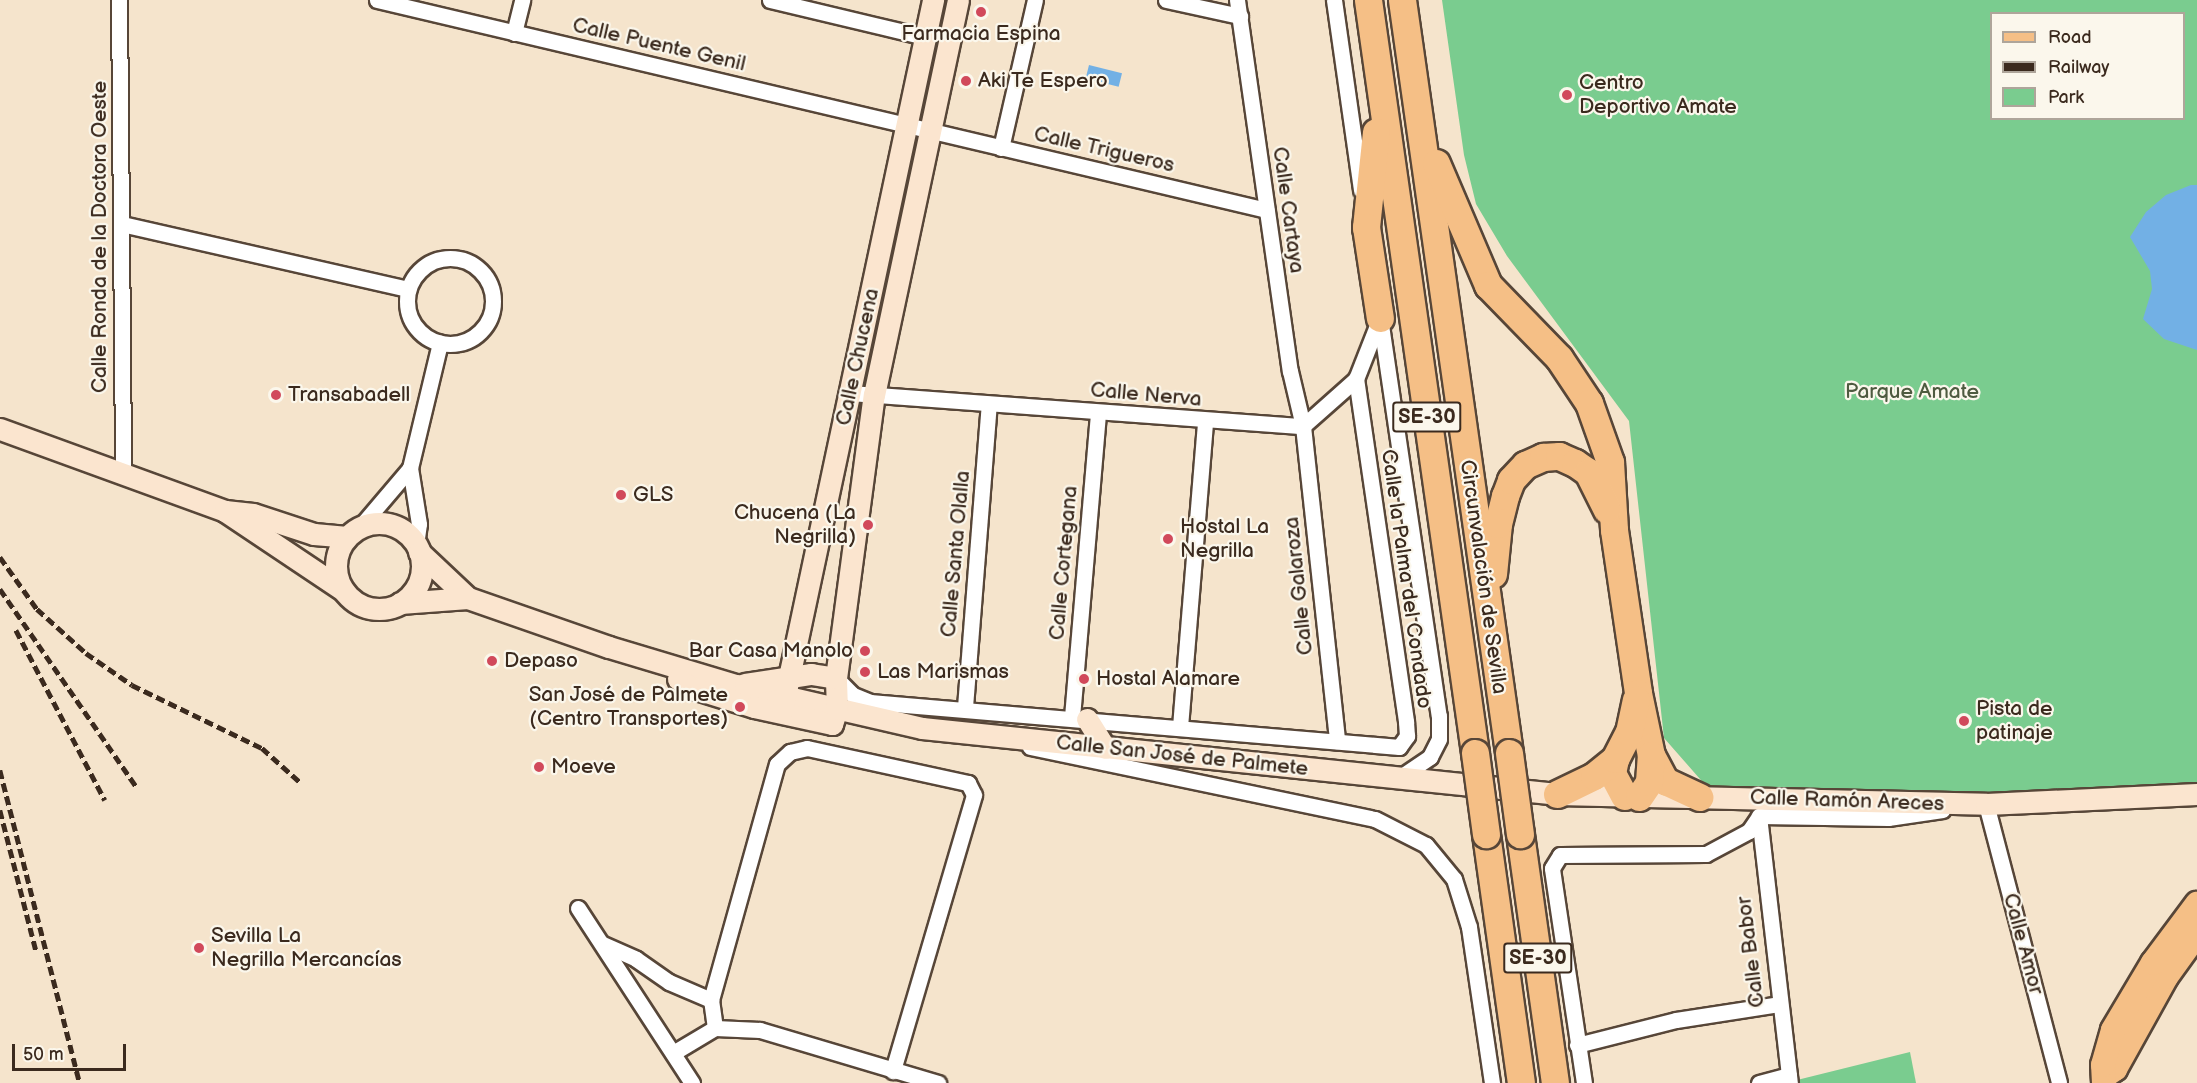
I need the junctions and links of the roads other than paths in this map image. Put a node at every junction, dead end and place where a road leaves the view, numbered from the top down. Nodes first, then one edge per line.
1 (119, 0) edge
2 (377, 0) edge
3 (522, 0) edge
4 (770, 0) edge
5 (933, 0) edge
6 (958, 0) edge
7 (1035, 0) edge
8 (1166, 0) edge
9 (1237, 0) edge
10 (1334, 0) edge
11 (1368, 0) edge
12 (1402, 0) edge
13 (1240, 16) junction
14 (514, 33) junction
15 (925, 37) junction
16 (1380, 82) junction
17 (1420, 123) junction
18 (906, 126) junction
19 (931, 131) junction
20 (1001, 148) junction
21 (1267, 210) junction
22 (122, 224) junction
23 (1366, 227) junction
24 (408, 289) junction
25 (1380, 318) junction
26 (440, 343) junction
27 (1356, 380) junction
28 (850, 393) junction
29 (874, 395) junction
30 (988, 404) junction
31 (1098, 412) junction
32 (1205, 421) junction
33 (1303, 426) junction
34 (0, 429) edge
35 (410, 468) junction
36 (123, 474) junction
37 (225, 510) junction
38 (1614, 530) junction
39 (353, 533) junction
40 (418, 549) junction
41 (344, 591) junction
42 (468, 598) junction
43 (400, 603) junction
44 (1489, 620) junction
45 (649, 661) junction
46 (790, 676) junction
47 (836, 678) junction
48 (736, 685) junction
49 (1638, 693) junction
50 (783, 705) junction
51 (964, 707) junction
52 (837, 709) junction
53 (1080, 718) junction
54 (1180, 727) junction
55 (984, 736) junction
56 (1337, 741) junction
57 (1399, 747) joint
58 (1105, 748) junction
59 (1651, 755) junction
60 (1615, 759) junction
61 (1399, 778) junction
62 (1497, 788) joint
63 (1557, 794) junction
64 (2197, 794) edge
65 (1631, 796) junction
66 (1700, 797) junction
67 (1986, 804) junction
68 (1759, 816) junction
69 (2197, 904) edge
70 (578, 908) dead end
71 (2197, 934) edge
72 (603, 944) junction
73 (711, 1000) junction
74 (1779, 1004) junction
75 (715, 1028) junction
76 (1577, 1045) junction
77 (673, 1053) junction
78 (893, 1071) junction
79 (1790, 1079) edge
80 (2105, 1079) edge
81 (692, 1083) edge
82 (938, 1083) edge
83 (1492, 1083) edge
84 (1521, 1083) edge
85 (1555, 1083) edge
86 (1584, 1083) edge
87 (1759, 1083) edge
88 (2059, 1083) edge

1 - 22 street, Calle Ronda de la Doctora Oeste
2 - 14 street, Calle Puente Genil
3 - 14 street
4 - 15 street
5 - 15 street, Calle Chucena
6 - 19 street, Calle Chucena
7 - 20 street
8 - 13 street
9 - 13 street, Calle Cartaya
10 - 23 street
11 - 16 highway, Circunvalación de Sevilla / SE-30
12 - 17 highway, Circunvalación de Sevilla / SE-30
13 - 21 street, Calle Cartaya
14 - 18 street, Calle Puente Genil
15 - 18 street, Calle Chucena
16 - 23 highway
16 - 84 highway, Circunvalación de Sevilla / SE-30, bridge
17 - 38 highway
17 - 44 highway, Circunvalación de Sevilla / SE-30
18 - 19 street, Calle Puente Genil
18 - 28 street, Calle Chucena
19 - 20 street, Calle Trigueros
19 - 29 street, Calle Chucena
20 - 21 street, Calle Trigueros
21 - 33 street, Calle Cartaya
22 - 24 street
22 - 36 street, Calle Ronda de la Doctora Oeste
23 - 25 highway
24 - 26 street
24 - 26 street
25 - 27 street
25 - 61 street
26 - 35 street
27 - 33 street
27 - 57 street, Calle la Palma del Condado
28 - 29 street, Calle Nerva
28 - 46 street, Calle Chucena
29 - 30 street, Calle Nerva
29 - 47 street, Calle Chucena
30 - 31 street, Calle Nerva
30 - 51 street, Calle Santa Olalla
31 - 32 street, Calle Nerva
31 - 53 street, Calle Cortegana
32 - 33 street, Calle Nerva
32 - 54 street
33 - 56 street, Calle Galaroza
34 - 36 street
35 - 39 street
35 - 40 street
36 - 37 street
37 - 39 street
37 - 41 street
38 - 44 highway
38 - 49 highway
39 - 40 street
39 - 41 street
40 - 42 street
40 - 43 street
41 - 43 street
42 - 43 street
42 - 45 street
44 - 85 highway, Circunvalación de Sevilla / SE-30, bridge
45 - 48 street
45 - 50 street
46 - 47 street
46 - 48 street
46 - 50 street, Calle Chucena
47 - 51 street, Calle San José de Palmete
47 - 52 street, Calle Chucena
48 - 50 street
49 - 59 highway
49 - 60 highway
50 - 52 street, Calle San José de Palmete
51 - 53 street, Calle San José de Palmete
52 - 55 street, Calle San José de Palmete
53 - 54 street, Calle San José de Palmete
53 - 58 street
54 - 56 street, Calle San José de Palmete
55 - 58 street, Calle San José de Palmete
55 - 83 street
56 - 57 street, Calle San José de Palmete
58 - 61 street, Calle San José de Palmete
59 - 65 highway
59 - 66 highway
60 - 63 highway
60 - 65 highway
61 - 62 street, Calle San José de Palmete
62 - 63 street, Calle Ramón Areces
63 - 65 street, Calle Ramón Areces
64 - 67 street, Calle Ramón Areces
65 - 66 street, Calle Ramón Areces
66 - 67 street, Calle Ramón Areces
67 - 68 street
67 - 88 street, Calle Amor
68 - 74 street, Calle Babor
68 - 76 street
69 - 80 main road
70 - 72 street
71 - 80 main road
72 - 73 street
72 - 77 street
73 - 75 street
73 - 78 street
74 - 76 street
74 - 79 street, Calle Babor
75 - 77 street
75 - 78 street
76 - 86 street
77 - 81 street
78 - 82 street
79 - 87 street

